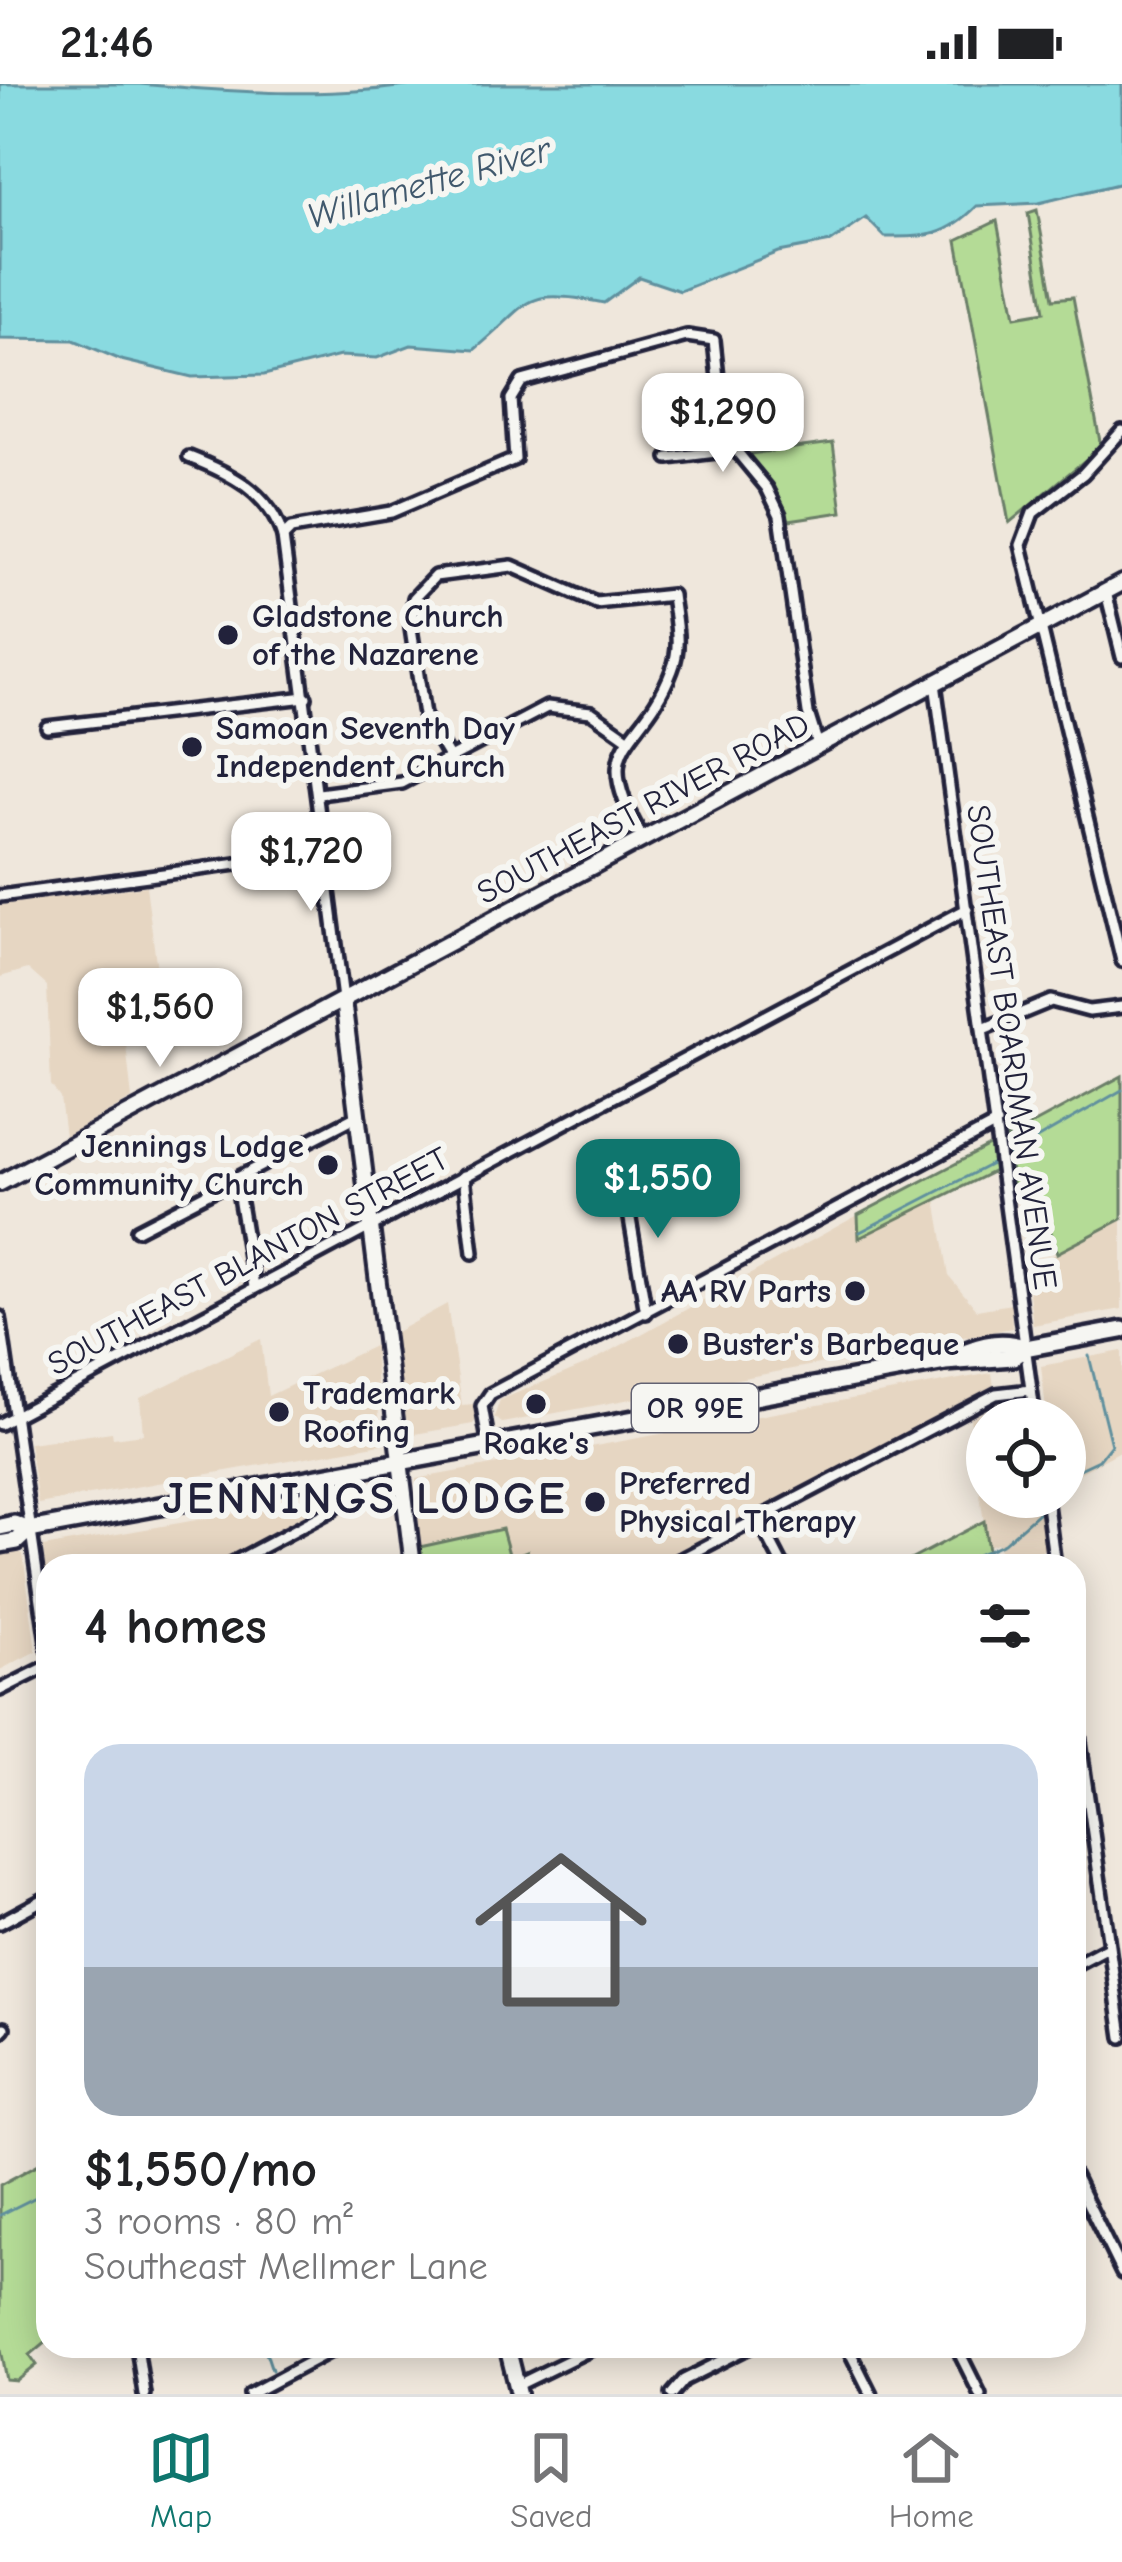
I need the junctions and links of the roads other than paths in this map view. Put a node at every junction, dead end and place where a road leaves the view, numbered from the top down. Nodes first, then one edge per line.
1 (1122, 431) edge
2 (732, 450) junction
3 (189, 458) dead end
4 (668, 458) dead end
5 (283, 537) junction
6 (1122, 583) edge
7 (1106, 592) junction
8 (1040, 627) junction
9 (1122, 657) edge
10 (934, 683) junction
11 (307, 697) junction
12 (47, 727) dead end
13 (626, 736) junction
14 (818, 746) junction
15 (448, 757) junction
16 (319, 794) junction
17 (643, 839) junction
18 (326, 852) junction
19 (0, 896) edge
20 (967, 909) junction
21 (1122, 961) edge
22 (344, 1000) junction
23 (1122, 1007) edge
24 (983, 1029) junction
25 (357, 1116) junction
26 (996, 1124) junction
27 (678, 1174) dead end
28 (464, 1176) junction
29 (236, 1179) junction
30 (0, 1183) edge
31 (371, 1227) junction
32 (137, 1230) dead end
33 (473, 1253) dead end
34 (254, 1287) junction
35 (646, 1313) junction
36 (0, 1317) edge
37 (1122, 1330) edge
38 (1025, 1348) junction
39 (1031, 1390) junction
40 (1032, 1398) edge
41 (14, 1417) junction
42 (0, 1424) edge
43 (489, 1446) junction
44 (399, 1462) junction
45 (339, 1495) dead end
46 (758, 1518) junction
47 (1049, 1518) edge
48 (0, 1527) edge
49 (28, 1530) junction
50 (0, 1544) edge
51 (250, 1554) edge
52 (411, 1554) edge
53 (690, 1554) edge
54 (777, 1554) edge
55 (1053, 1554) edge
56 (36, 1577) edge
57 (36, 1672) edge
58 (0, 1690) edge
59 (1086, 1806) edge
60 (36, 1904) edge
61 (0, 1923) edge
62 (1108, 1947) junction
63 (1086, 1959) edge
64 (1121, 2016) edge
65 (1122, 2037) edge
66 (1086, 2200) edge
67 (1122, 2273) edge
68 (138, 2358) edge
69 (318, 2358) edge
70 (510, 2358) edge
71 (576, 2358) edge
72 (728, 2358) edge
73 (853, 2358) edge
74 (962, 2358) edge
75 (517, 2390) edge
76 (143, 2394) edge
77 (250, 2394) edge
78 (671, 2394) edge
79 (871, 2394) edge
80 (980, 2394) edge

1 - 8 street
2 - 4 street
2 - 5 street
2 - 14 street
3 - 5 street
5 - 11 street
6 - 7 street, SOUTHEAST RIVER ROAD
7 - 8 street, SOUTHEAST RIVER ROAD
7 - 9 street
8 - 10 street, SOUTHEAST RIVER ROAD
8 - 21 street
10 - 14 street, SOUTHEAST RIVER ROAD
10 - 20 street, SOUTHEAST BOARDMAN AVENUE
11 - 12 street
11 - 16 street
13 - 15 street
13 - 15 street
13 - 17 street
14 - 17 street, SOUTHEAST RIVER ROAD
15 - 16 street
16 - 18 street
17 - 22 street, SOUTHEAST RIVER ROAD
18 - 19 street
18 - 22 street
20 - 24 street, SOUTHEAST BOARDMAN AVENUE
20 - 28 street, SOUTHEAST BLANTON STREET
22 - 25 street
22 - 30 street, SOUTHEAST RIVER ROAD
23 - 24 street
24 - 26 street, SOUTHEAST BOARDMAN AVENUE
25 - 29 street
25 - 31 street
26 - 35 street
26 - 38 street, SOUTHEAST BOARDMAN AVENUE
27 - 35 street
28 - 31 street, SOUTHEAST BLANTON STREET
28 - 33 street
29 - 32 street
29 - 34 street
31 - 34 street, SOUTHEAST BLANTON STREET
31 - 44 street
34 - 41 street, SOUTHEAST BLANTON STREET
35 - 43 street
36 - 41 street
37 - 38 main road, OR 99E
38 - 39 street, SOUTHEAST BOARDMAN AVENUE
38 - 43 main road, OR 99E
39 - 40 street, SOUTHEAST BOARDMAN AVENUE
39 - 46 street
41 - 42 street, SOUTHEAST BLANTON STREET
41 - 49 street
43 - 44 main road, OR 99E
44 - 49 main road, OR 99E
44 - 52 street
45 - 51 street
46 - 53 street
46 - 54 street
47 - 55 street
48 - 49 main road, OR 99E
49 - 50 main road, OR 99E
49 - 56 street
57 - 58 street
59 - 62 street
60 - 61 street
62 - 63 street
62 - 64 street
64 - 65 street
66 - 67 street
68 - 76 street
69 - 77 street
70 - 75 street
71 - 75 street
72 - 78 street
73 - 79 street
74 - 80 street

